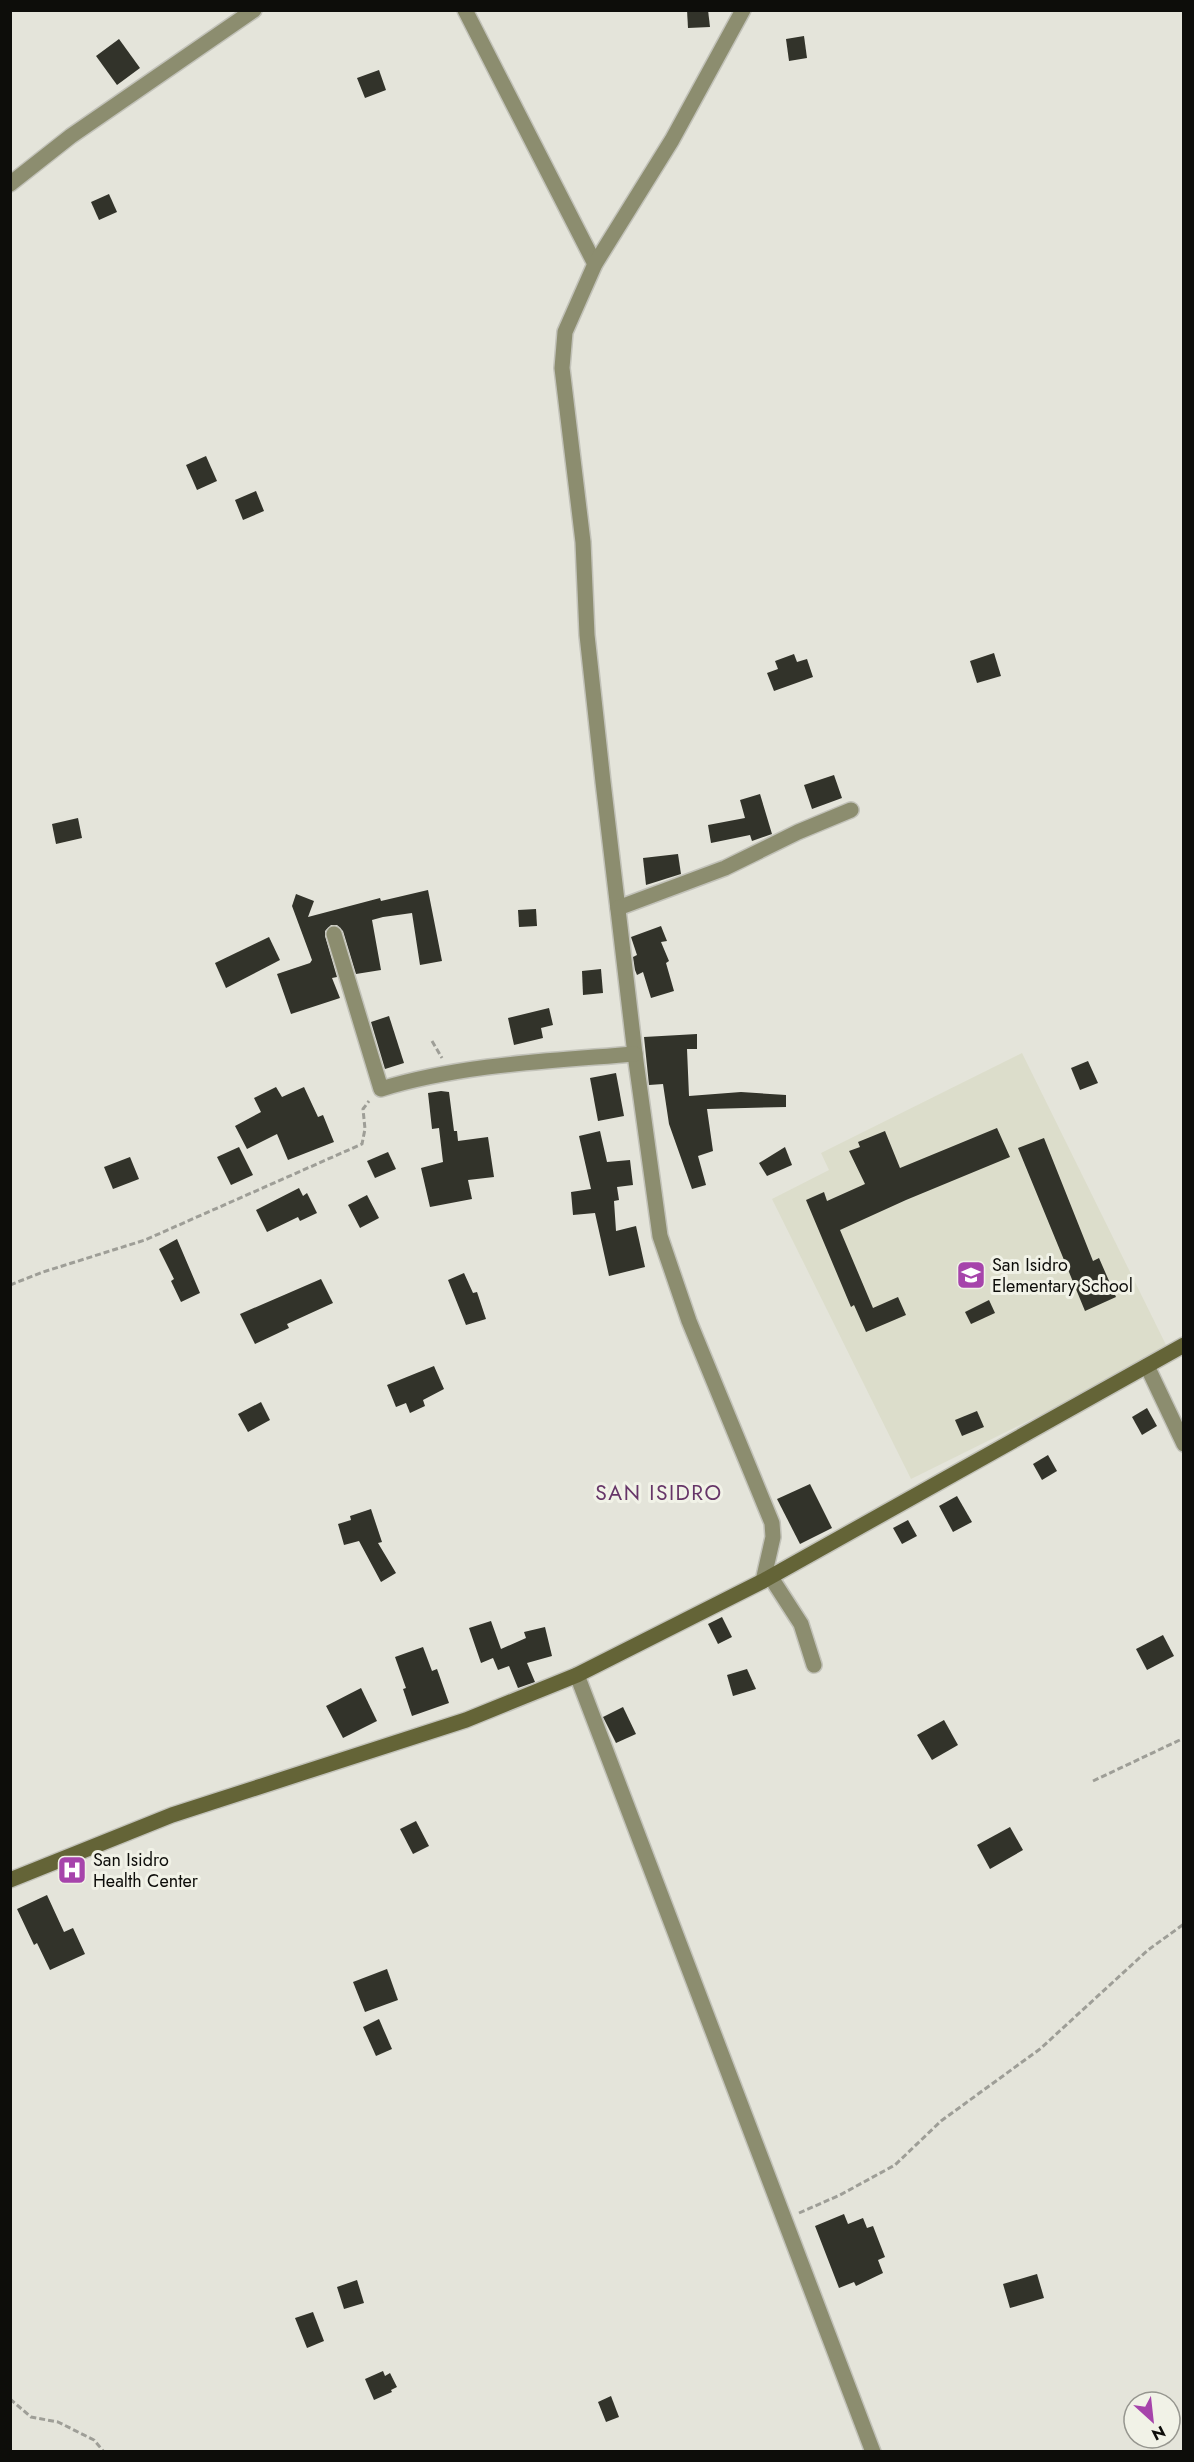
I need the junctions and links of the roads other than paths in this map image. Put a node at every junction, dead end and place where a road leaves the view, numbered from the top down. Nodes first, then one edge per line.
1 (255, 10) edge
2 (465, 10) edge
3 (743, 10) edge
4 (10, 184) edge
5 (595, 264) junction
6 (851, 810) dead end
7 (618, 908) junction
8 (334, 934) dead end
9 (636, 1054) junction
10 (1184, 1345) edge
11 (1147, 1366) junction
12 (1184, 1444) edge
13 (767, 1578) junction
14 (814, 1665) dead end
15 (576, 1675) junction
16 (10, 1880) edge
17 (873, 2451) edge

1 - 4 street
2 - 5 street
3 - 5 street
5 - 7 street
6 - 7 street
7 - 9 street
8 - 9 street
9 - 13 street
10 - 11 street
11 - 12 street
11 - 13 street
13 - 14 street
13 - 15 street
15 - 16 street
15 - 17 street

